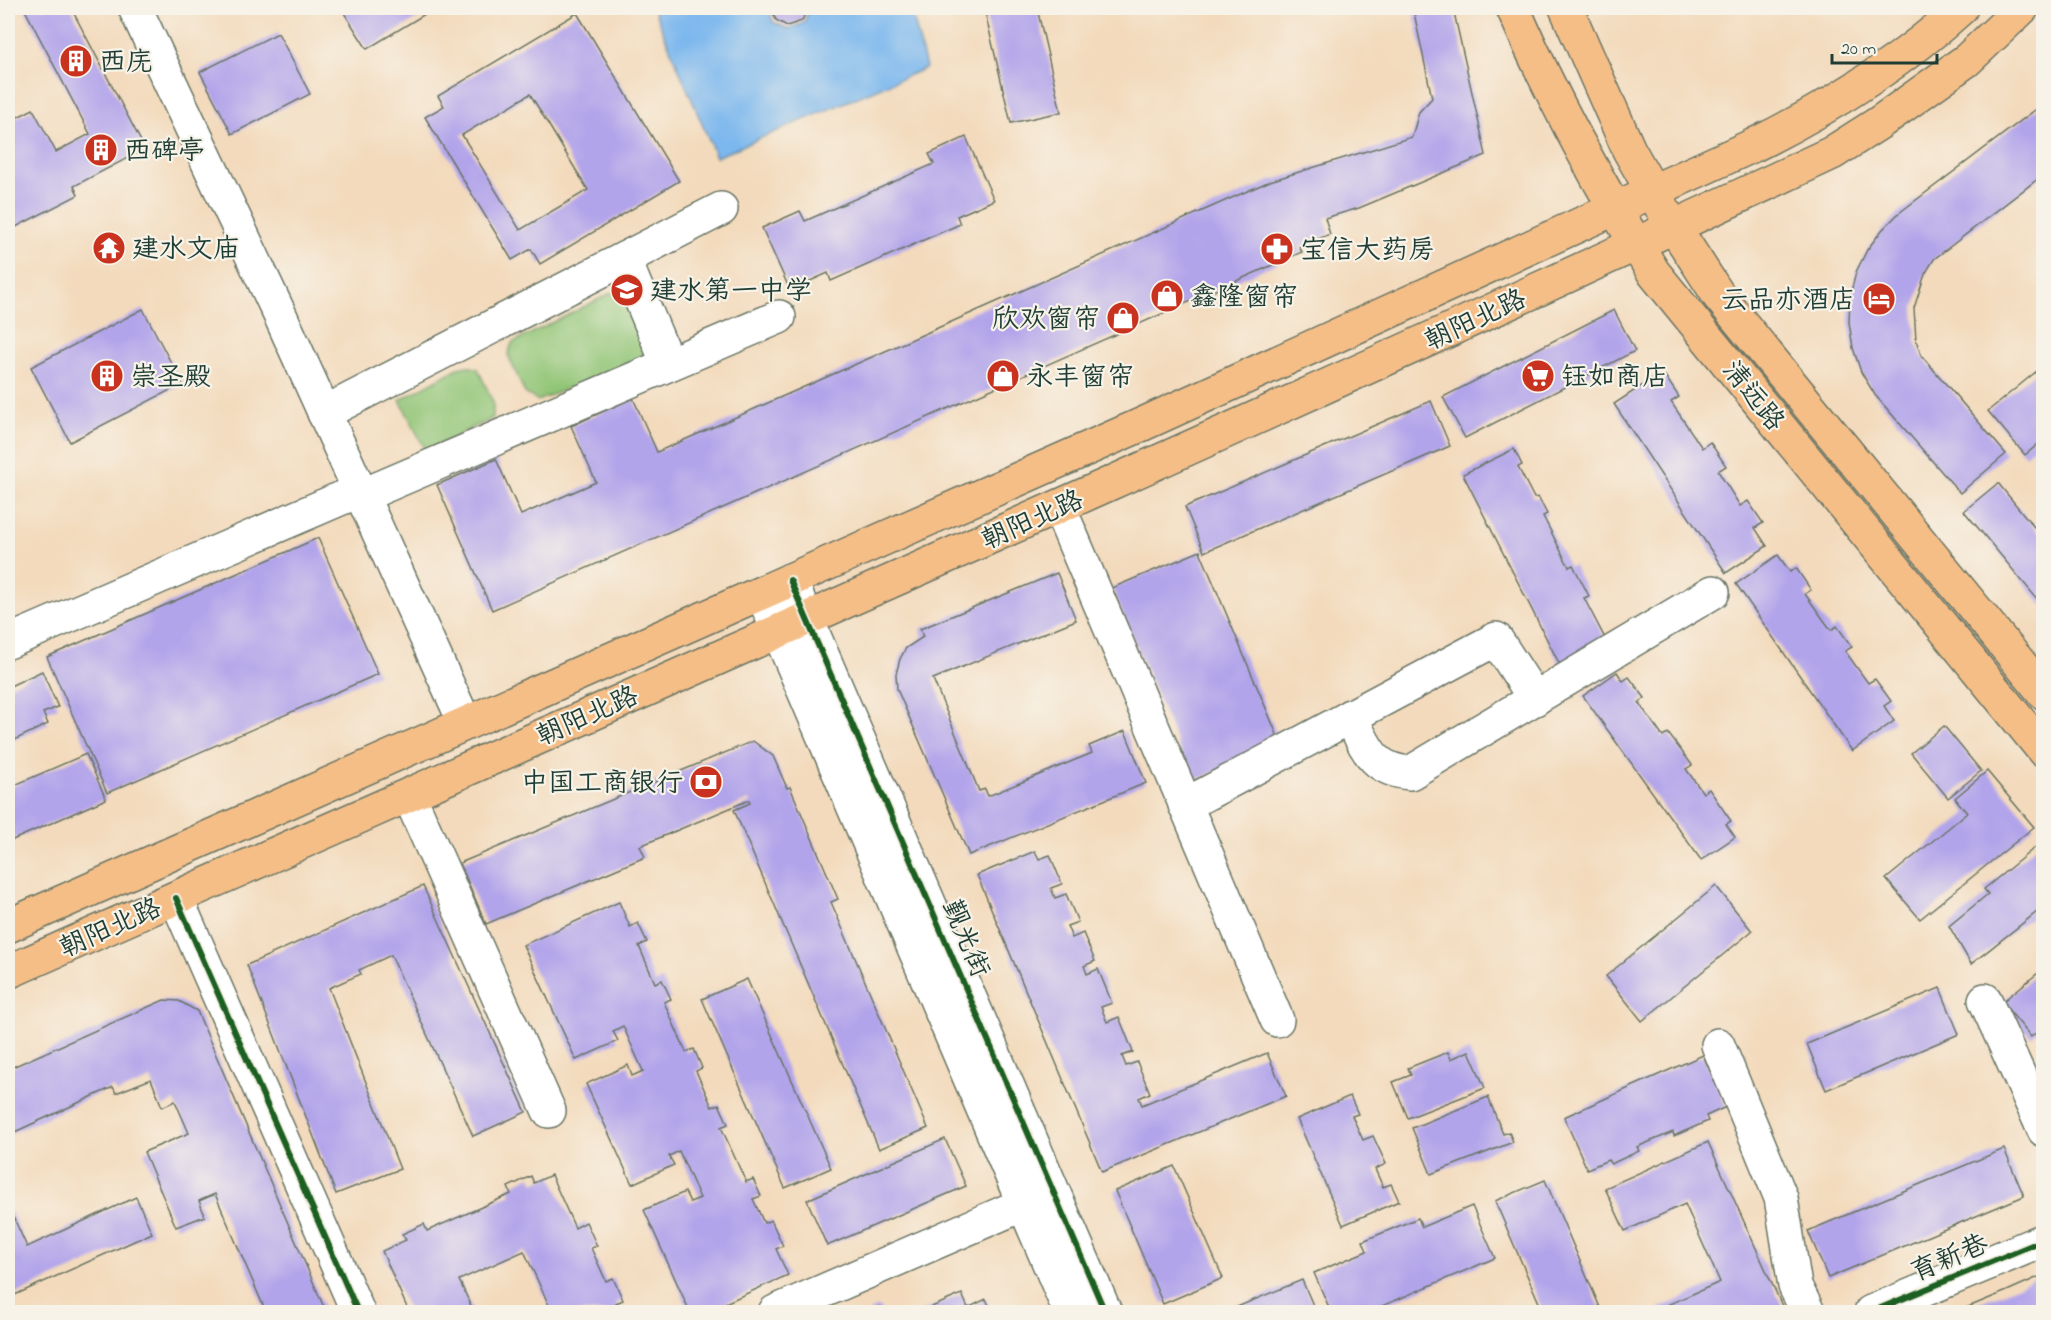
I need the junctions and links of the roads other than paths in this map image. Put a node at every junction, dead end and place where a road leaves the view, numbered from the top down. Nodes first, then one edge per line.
1 (135, 8) edge
2 (1513, 8) edge
3 (1566, 8) edge
4 (1961, 8) edge
5 (2022, 8) edge
6 (1652, 191) junction
7 (1614, 208) junction
8 (721, 209) dead end
9 (1674, 227) junction
10 (1636, 244) junction
11 (624, 259) junction
12 (779, 317) dead end
13 (668, 364) junction
14 (324, 413) junction
15 (360, 493) junction
16 (1059, 507) junction
17 (776, 586) junction
18 (1713, 592) dead end
19 (792, 625) junction
20 (8, 642) edge
21 (2043, 693) edge
22 (1535, 699) junction
23 (1350, 716) junction
24 (465, 723) junction
25 (2043, 751) edge
26 (379, 762) junction
27 (482, 762) junction
28 (402, 797) junction
29 (1185, 805) junction
30 (176, 898) junction
31 (8, 926) edge
32 (8, 972) edge
33 (1985, 1000) dead end
34 (1277, 1020) dead end
35 (1718, 1045) dead end
36 (549, 1111) dead end
37 (2043, 1130) edge
38 (1024, 1204) junction
39 (2043, 1240) edge
40 (358, 1312) edge
41 (775, 1312) edge
42 (1070, 1312) edge
43 (1105, 1312) edge
44 (1808, 1312) edge
45 (1871, 1312) edge

1 - 14 street
2 - 7 main road, 清远路
3 - 6 main road, 清远路
4 - 6 main road, 朝阳北路
5 - 9 main road, 朝阳北路
6 - 7 main road, 朝阳北路
6 - 9 main road, 清远路
7 - 10 main road, 清远路
7 - 17 main road, 朝阳北路
8 - 11 street
9 - 10 main road, 朝阳北路
9 - 21 main road, 清远路
10 - 16 main road, 朝阳北路
10 - 25 main road, 清远路
11 - 13 street
11 - 14 street
12 - 13 street
13 - 15 street
14 - 15 street
15 - 20 street
15 - 24 street
16 - 19 main road, 朝阳北路
16 - 29 street
17 - 19 street, 觐光街
17 - 24 main road, 朝阳北路
18 - 22 street
19 - 27 main road, 朝阳北路
19 - 38 street, 觐光街
19 - 43 street, 觐光街
22 - 23 street
22 - 23 street
23 - 29 street
24 - 26 main road, 朝阳北路
24 - 27 main road
26 - 28 main road
26 - 31 main road, 朝阳北路
27 - 28 main road, 朝阳北路
28 - 30 main road, 朝阳北路
28 - 36 street
29 - 34 street
30 - 32 main road, 朝阳北路
30 - 40 street
33 - 37 street
35 - 44 street
38 - 41 street
38 - 42 street, 觐光街
39 - 45 street, 育新巷

